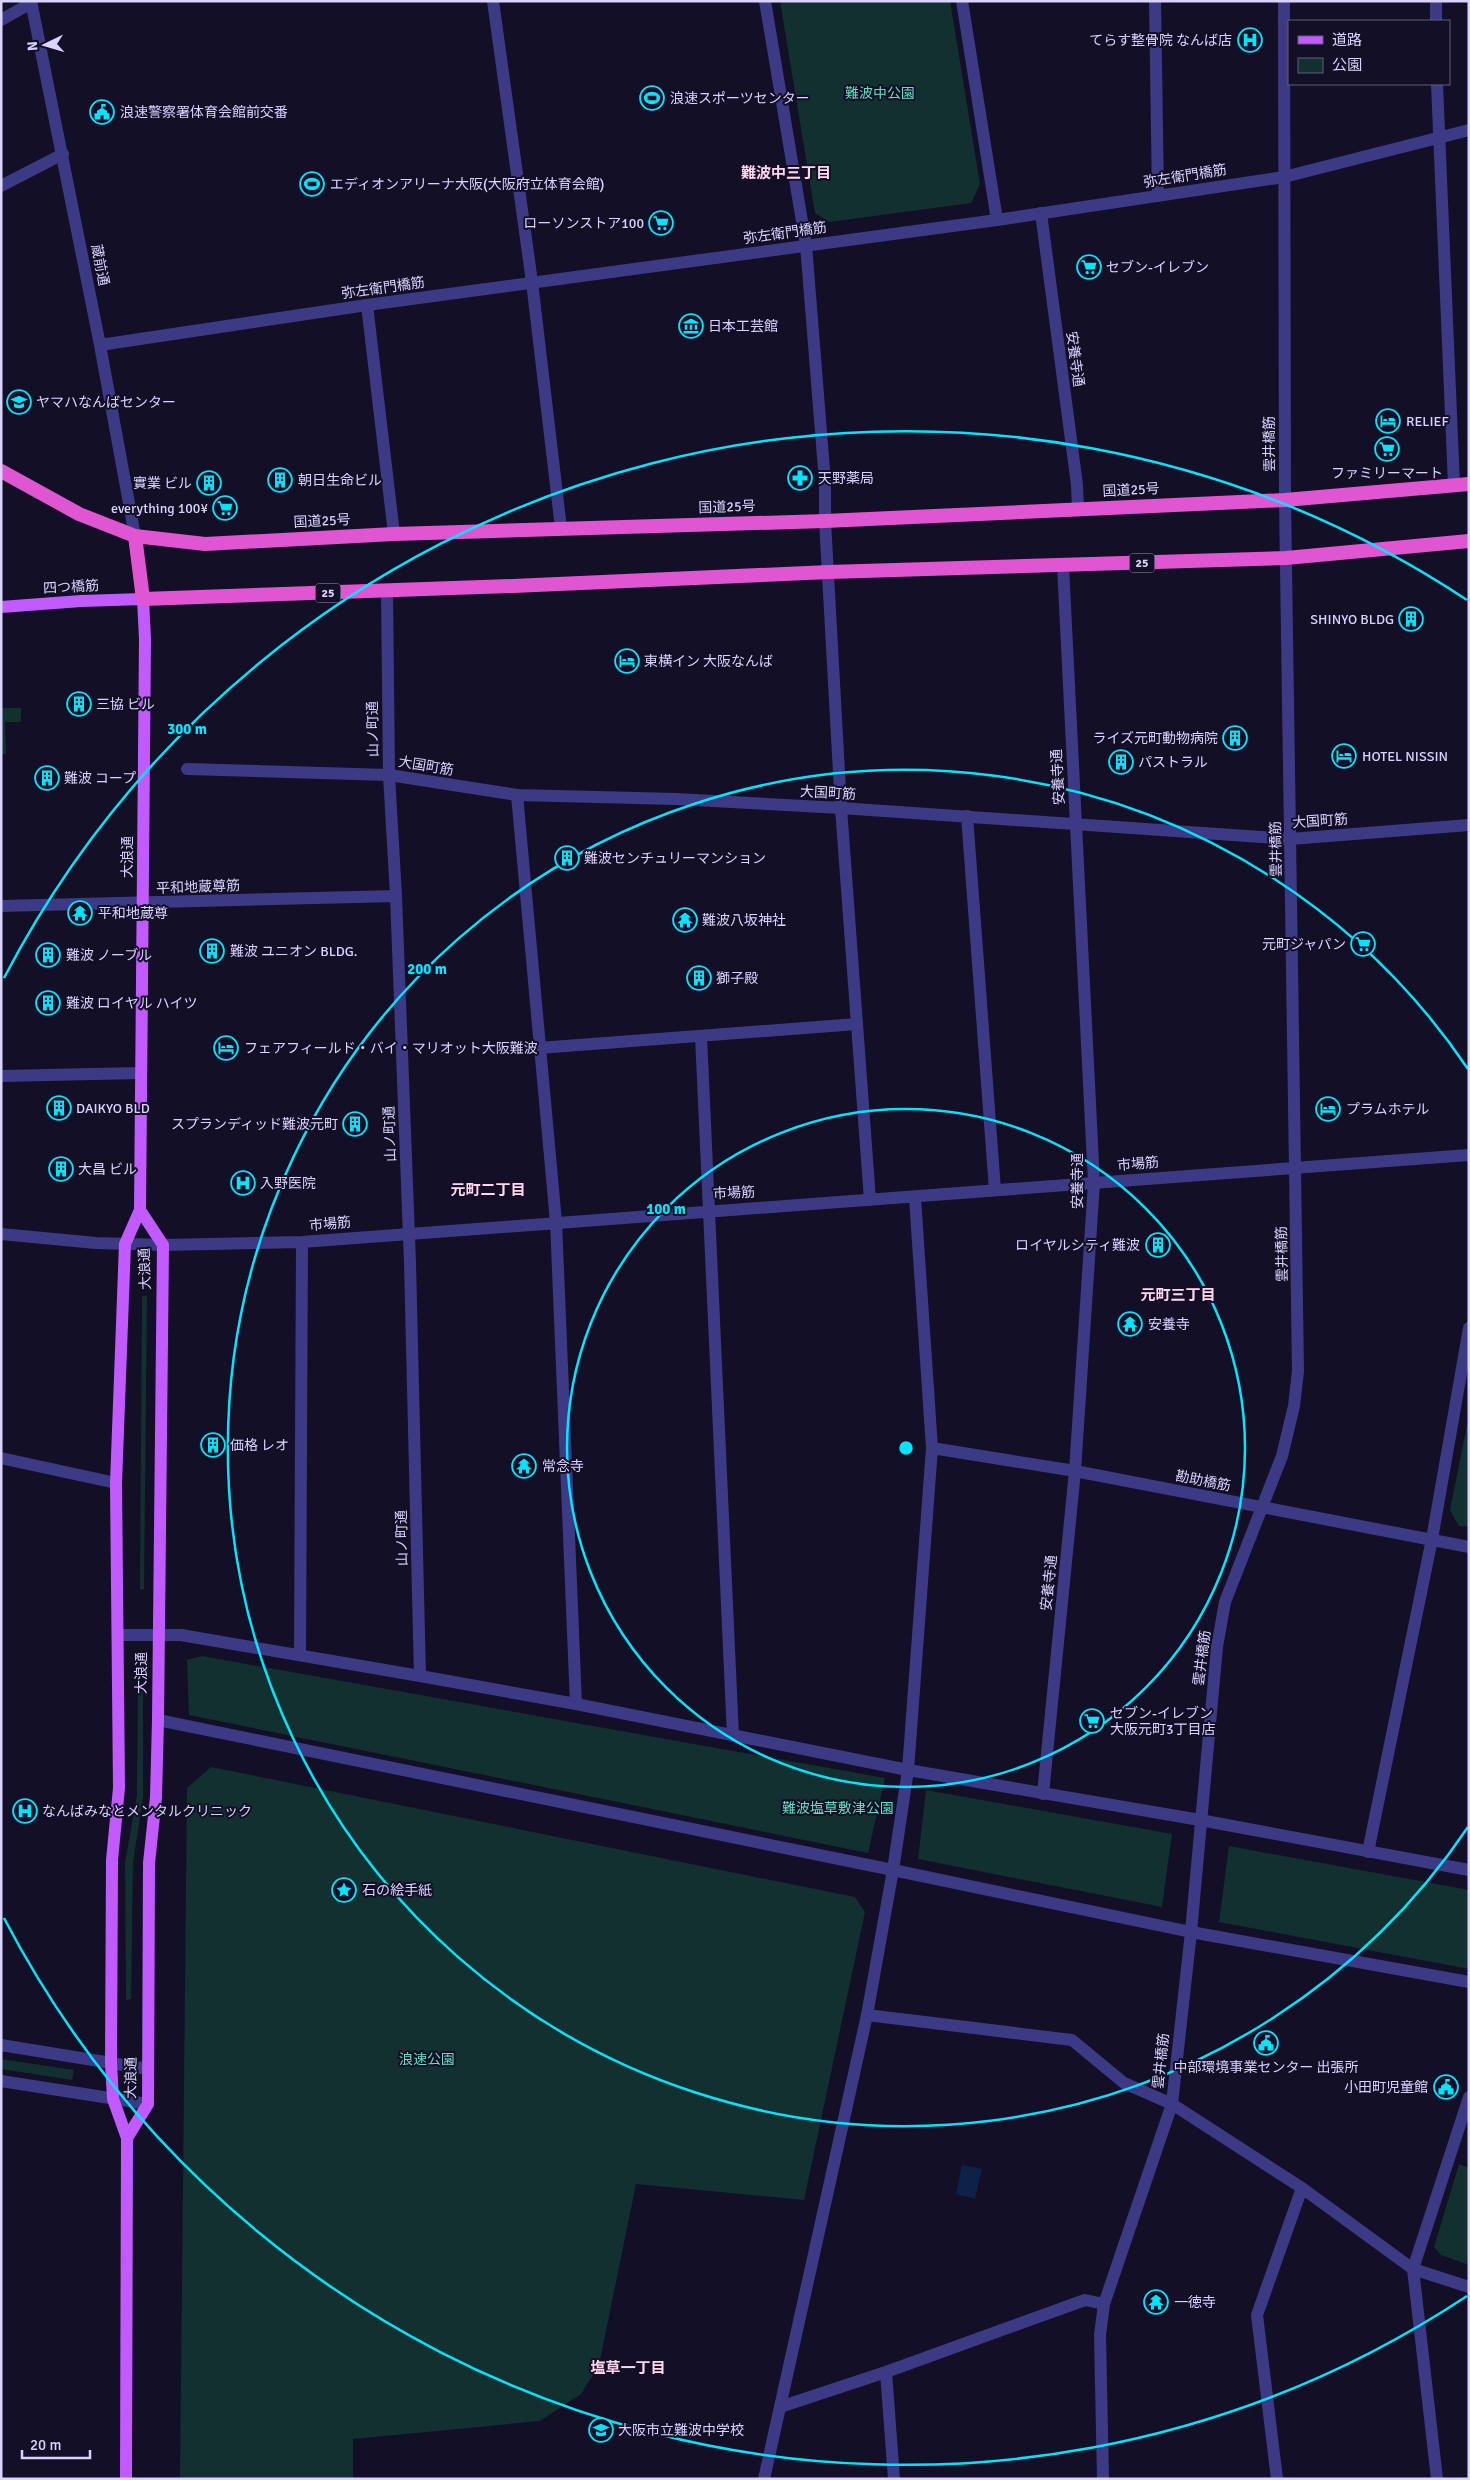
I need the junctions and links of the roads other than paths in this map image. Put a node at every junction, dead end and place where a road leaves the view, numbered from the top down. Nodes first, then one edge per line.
1 (493, 1) edge
2 (765, 1) edge
3 (962, 1) edge
4 (1155, 1) edge
5 (1284, 1) edge
6 (1436, 1) edge
7 (32, 2) edge
8 (1, 20) edge
9 (1436, 20) edge
10 (1437, 85) edge
11 (1469, 130) edge
12 (1438, 137) junction
13 (63, 154) junction
14 (1282, 177) junction
15 (1, 186) edge
16 (1158, 196) junction
17 (1041, 213) junction
18 (997, 220) junction
19 (806, 245) junction
20 (532, 282) junction
21 (367, 305) junction
22 (100, 345) junction
23 (1, 471) edge
24 (1469, 484) edge
25 (1454, 485) junction
26 (1285, 500) junction
27 (1078, 509) junction
28 (825, 521) junction
29 (561, 528) junction
30 (394, 534) junction
31 (135, 536) junction
32 (1469, 541) edge
33 (1286, 558) junction
34 (1063, 566) junction
35 (829, 572) junction
36 (387, 591) junction
37 (143, 599) junction
38 (1, 606) edge
39 (187, 769) dead end
40 (389, 775) junction
41 (518, 795) junction
42 (841, 808) junction
43 (967, 816) junction
44 (1076, 823) junction
45 (1469, 825) edge
46 (1290, 839) junction
47 (396, 896) junction
48 (143, 903) junction
49 (1, 906) edge
50 (857, 1024) junction
51 (701, 1036) junction
52 (539, 1048) junction
53 (141, 1073) junction
54 (1, 1076) edge
55 (1469, 1155) edge
56 (1295, 1167) junction
57 (1094, 1183) junction
58 (994, 1190) junction
59 (915, 1198) junction
60 (870, 1200) junction
61 (140, 1210) junction
62 (709, 1210) junction
63 (556, 1222) junction
64 (408, 1233) junction
65 (1, 1234) edge
66 (302, 1242) junction
67 (125, 1244) junction
68 (163, 1244) junction
69 (1469, 1328) edge
70 (932, 1448) junction
71 (1, 1458) edge
72 (1075, 1471) junction
73 (116, 1483) junction
74 (1261, 1508) junction
75 (1432, 1539) junction
76 (1469, 1547) edge
77 (119, 1635) junction
78 (158, 1636) junction
79 (300, 1655) junction
80 (420, 1676) junction
81 (576, 1704) junction
82 (158, 1720) junction
83 (733, 1736) junction
84 (908, 1770) junction
85 (1043, 1794) junction
86 (1200, 1820) junction
87 (1368, 1852) junction
88 (893, 1870) junction
89 (1469, 1870) edge
90 (1191, 1932) junction
91 (1469, 1982) edge
92 (867, 2015) junction
93 (1, 2045) edge
94 (112, 2063) junction
95 (148, 2069) junction
96 (1, 2081) edge
97 (1469, 2097) edge
98 (113, 2098) junction
99 (148, 2104) junction
100 (1172, 2104) junction
101 (128, 2138) junction
102 (1302, 2188) junction
103 (1413, 2269) junction
104 (1469, 2288) edge
105 (1104, 2304) junction
106 (886, 2372) junction
107 (780, 2407) junction
108 (126, 2479) edge
109 (764, 2479) edge
110 (894, 2479) edge
111 (1103, 2479) edge
112 (1277, 2479) edge
113 (1438, 2479) edge

1 - 20 street
2 - 19 street
3 - 18 street
4 - 16 street
5 - 14 street, 雲井橋筋
6 - 9 street
7 - 8 street
7 - 13 street, 蔵前通
10 - 12 street
11 - 12 street, 弥左衛門橋筋
12 - 14 street, 弥左衛門橋筋
12 - 25 street
13 - 15 street
13 - 22 street, 蔵前通
14 - 16 street, 弥左衛門橋筋
14 - 26 street, 雲井橋筋
16 - 17 street, 弥左衛門橋筋
17 - 18 street, 弥左衛門橋筋
17 - 27 street, 安養寺通
18 - 19 street, 弥左衛門橋筋
19 - 20 street, 弥左衛門橋筋
19 - 28 street
20 - 21 street, 弥左衛門橋筋
20 - 29 street
21 - 22 street, 弥左衛門橋筋
21 - 30 street
22 - 31 street, 蔵前通
23 - 31 highway, 国道25号
24 - 25 highway, 国道25号
25 - 26 highway, 国道25号
26 - 27 highway, 国道25号
26 - 33 street, 雲井橋筋
27 - 28 highway, 国道25号
28 - 29 highway, 国道25号
28 - 35 street
29 - 30 highway, 国道25号
30 - 31 highway, 国道25号
31 - 37 highway, 大浪通
32 - 33 highway, 25
33 - 34 highway, 25
33 - 46 street, 雲井橋筋
34 - 35 highway, 25
34 - 44 street, 安養寺通
35 - 36 highway, 25
35 - 42 street
36 - 37 highway, 25
36 - 40 street, 山ノ町通
37 - 38 main road, 四つ橋筋
37 - 48 main road, 大浪通
39 - 40 street, 大国町筋
40 - 41 street, 大国町筋
40 - 47 street, 山ノ町通
41 - 42 street, 大国町筋
41 - 52 street
42 - 43 street, 大国町筋
42 - 50 street
43 - 44 street, 大国町筋
43 - 58 street
44 - 46 street, 大国町筋
44 - 57 street, 安養寺通
45 - 46 street, 大国町筋
46 - 56 street, 雲井橋筋
47 - 48 street, 平和地蔵尊筋
47 - 64 street, 山ノ町通
48 - 49 street, 平和地蔵尊筋
48 - 53 main road, 大浪通
50 - 51 street
50 - 60 street
51 - 52 street
51 - 62 street
52 - 63 street
53 - 54 street
53 - 61 main road, 大浪通
55 - 56 street, 市場筋
56 - 57 street, 市場筋
56 - 74 street, 雲井橋筋
57 - 58 street, 市場筋
57 - 72 street, 安養寺通
58 - 59 street, 市場筋
59 - 60 street, 市場筋
59 - 70 street
60 - 62 street, 市場筋
61 - 67 main road, 大浪通
61 - 68 main road, 大浪通
62 - 63 street, 市場筋
62 - 83 street
63 - 64 street, 市場筋
63 - 81 street
64 - 66 street, 市場筋
64 - 80 street, 山ノ町通
65 - 67 street, 市場筋
66 - 68 street, 市場筋
66 - 79 street
67 - 68 street, 市場筋
67 - 73 main road, 大浪通
68 - 78 main road, 大浪通
69 - 75 street
70 - 72 street, 勘助橋筋
70 - 84 street
71 - 73 street
72 - 74 street, 勘助橋筋
72 - 85 street, 安養寺通
73 - 77 main road, 大浪通
74 - 75 street, 勘助橋筋
74 - 86 street, 雲井橋筋
75 - 76 street, 勘助橋筋
75 - 87 street
77 - 78 street
77 - 94 main road, 大浪通
78 - 79 street
78 - 82 main road, 大浪通
79 - 80 street
80 - 81 street
81 - 83 street
82 - 88 street
82 - 95 main road, 大浪通
83 - 84 street
84 - 85 street
84 - 88 street
85 - 86 street
86 - 87 street
86 - 90 street, 雲井橋筋
87 - 89 street
88 - 90 street
88 - 92 street
90 - 91 street
90 - 100 street, 雲井橋筋
92 - 100 street
92 - 107 street
93 - 94 street
94 - 95 street
94 - 98 main road, 大浪通
95 - 99 main road, 大浪通
96 - 98 street
97 - 103 street
98 - 99 street
98 - 101 main road, 大浪通
99 - 101 main road, 大浪通
100 - 102 street
100 - 105 street, 雲井橋筋
101 - 108 main road, 大浪通
102 - 103 street
102 - 112 street
103 - 104 street
103 - 113 street
105 - 106 street
105 - 111 street, 雲井橋筋
106 - 107 street
106 - 110 street
107 - 109 street

